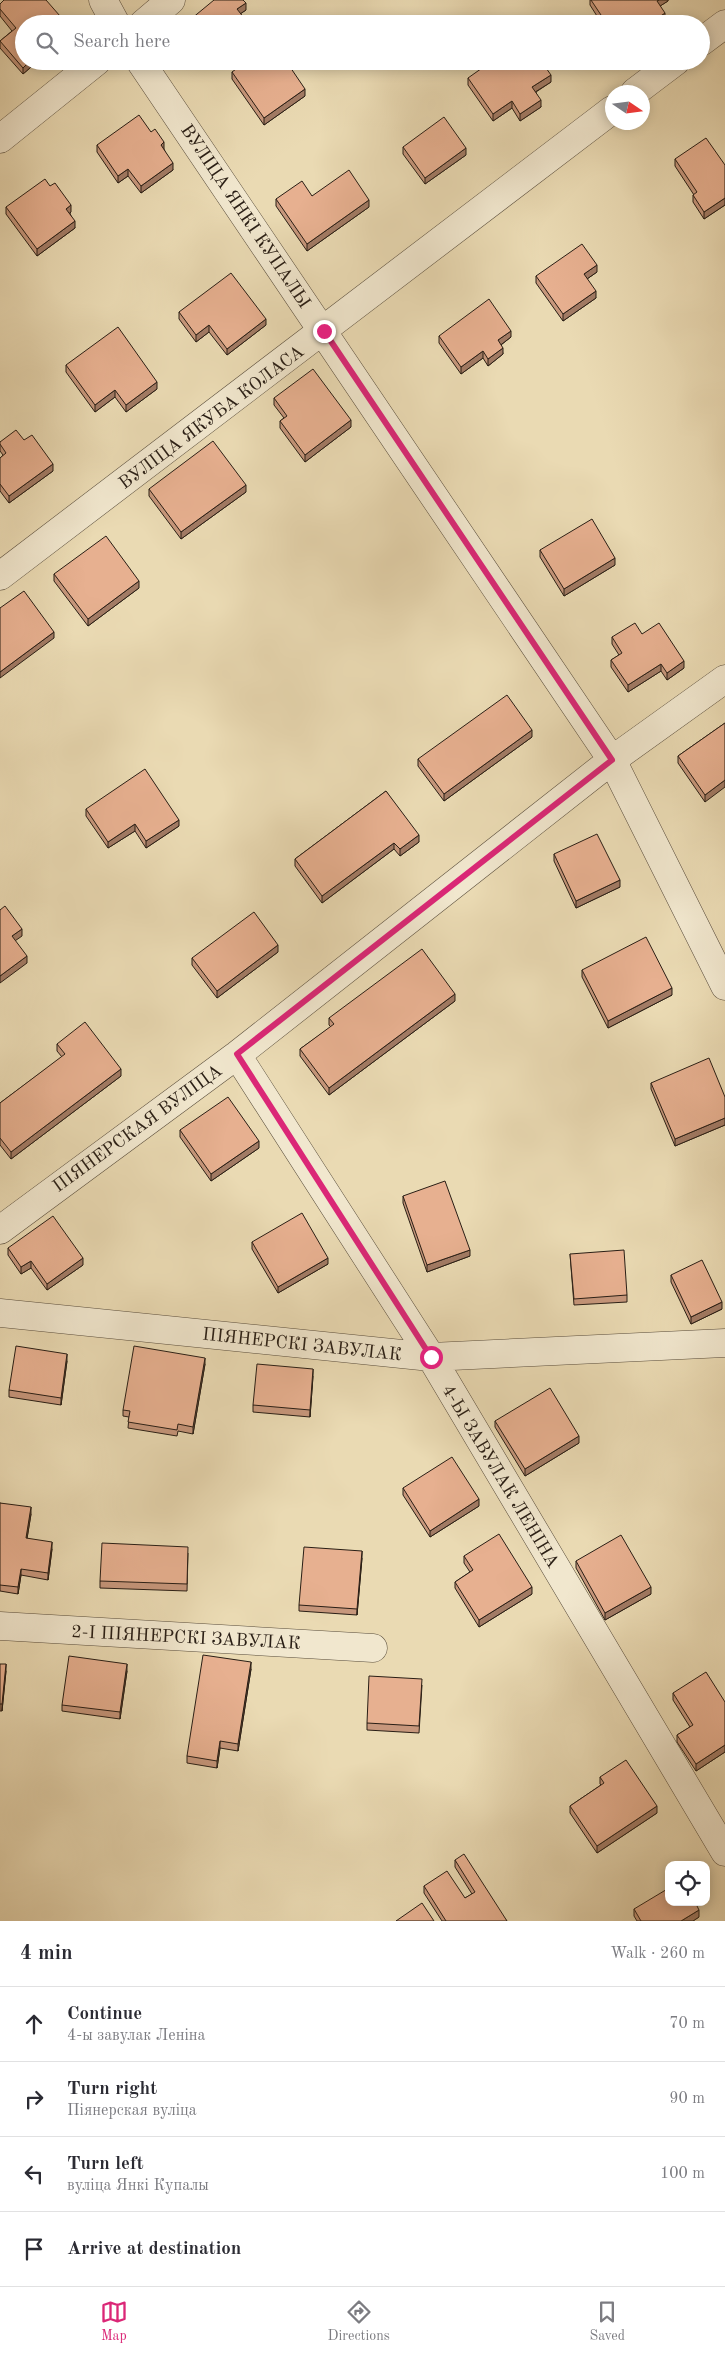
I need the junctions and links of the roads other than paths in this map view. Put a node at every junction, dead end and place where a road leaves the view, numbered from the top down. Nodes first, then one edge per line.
1 (103, 0) edge
2 (171, 0) edge
3 (111, 15) edge
4 (154, 15) edge
5 (725, 24) edge
6 (710, 35) edge
7 (87, 70) edge
8 (146, 70) edge
9 (664, 70) edge
10 (645, 85) edge
11 (605, 115) edge
12 (0, 139) edge
13 (324, 331) junction
14 (0, 576) edge
15 (725, 679) edge
16 (612, 760) junction
17 (725, 986) edge
18 (237, 1054) junction
19 (0, 1230) edge
20 (0, 1313) edge
21 (725, 1343) edge
22 (431, 1357) junction
23 (0, 1626) edge
24 (373, 1648) dead end
25 (725, 1852) edge

1 - 3 street
2 - 4 street
5 - 6 street
7 - 12 street
8 - 13 street, ВУЛІЦА ЯНКІ КУПАЛЫ
9 - 10 street
11 - 13 street, ВУЛІЦА ЯКУБА КОЛАСА
13 - 14 street, ВУЛІЦА ЯКУБА КОЛАСА
13 - 16 street, ВУЛІЦА ЯНКІ КУПАЛЫ
15 - 16 street, ПІЯНЕРСКАЯ ВУЛІЦА
16 - 17 street, ВУЛІЦА ЯНКІ КУПАЛЫ
16 - 18 street, ПІЯНЕРСКАЯ ВУЛІЦА
18 - 19 street, ПІЯНЕРСКАЯ ВУЛІЦА
18 - 22 street, 4-Ы ЗАВУЛАК ЛЕНІНА
20 - 22 street, ПІЯНЕРСКІ ЗАВУЛАК
21 - 22 street, ПІЯНЕРСКІ ЗАВУЛАК
22 - 25 street, 4-Ы ЗАВУЛАК ЛЕНІНА
23 - 24 street, 2-І ПІЯНЕРСКІ ЗАВУЛАК

